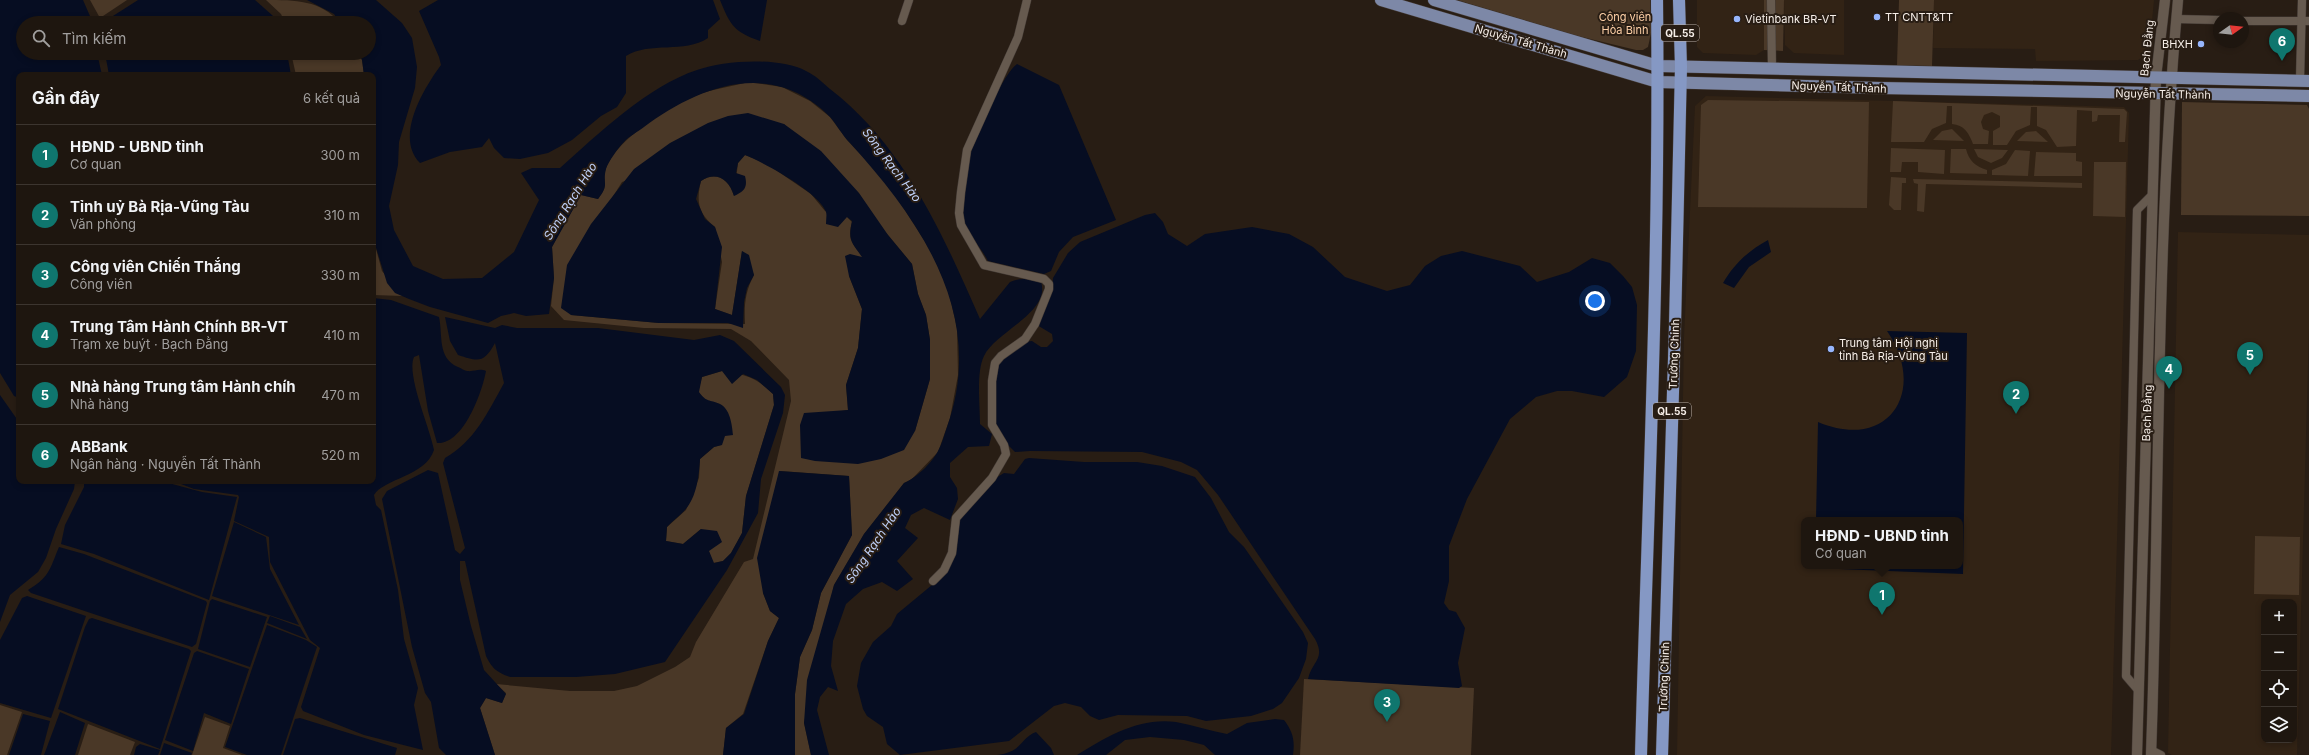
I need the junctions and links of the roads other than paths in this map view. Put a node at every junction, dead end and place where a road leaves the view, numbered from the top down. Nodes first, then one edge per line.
1 (909, 0) edge
2 (1027, 0) edge
3 (1381, 0) edge
4 (1434, 0) edge
5 (1657, 0) edge
6 (1679, 0) edge
7 (1771, 0) edge
8 (2165, 0) edge
9 (2178, 0) edge
10 (2302, 0) edge
11 (2176, 19) junction
12 (2213, 20) edge
13 (902, 21) dead end
14 (2249, 21) edge
15 (2305, 21) edge
16 (1658, 66) junction
17 (1680, 67) junction
18 (1772, 68) junction
19 (1881, 70) junction
20 (2156, 77) junction
21 (2171, 78) junction
22 (2304, 81) edge
23 (1658, 82) junction
24 (1680, 83) junction
25 (1880, 88) junction
26 (2155, 94) junction
27 (2170, 94) junction
28 (2309, 96) edge
29 (2152, 195) junction
30 (1654, 326) junction
31 (1675, 326) junction
32 (2145, 423) junction
33 (2159, 424) junction
34 (933, 581) dead end
35 (2138, 690) junction
36 (2151, 752) edge
37 (1641, 755) edge
38 (1662, 755) edge
39 (2137, 755) edge
40 (2161, 755) edge

1 - 13 street
2 - 34 street
3 - 23 main road, Nguyễn Tất Thành
4 - 16 main road, Nguyễn Tất Thành
5 - 16 highway, Trường Chinh / QL.55
6 - 17 highway, Trường Chinh / QL.55
7 - 18 street
8 - 20 street, Bạch Đằng
9 - 11 street, Bạch Đằng
10 - 15 street
11 - 12 street
11 - 21 street, Bạch Đằng
14 - 15 street
15 - 22 street
16 - 17 main road, Nguyễn Tất Thành
16 - 23 highway, Trường Chinh / QL.55
17 - 18 main road, Nguyễn Tất Thành
17 - 24 highway, Trường Chinh / QL.55
18 - 19 main road, Nguyễn Tất Thành
19 - 20 main road, Nguyễn Tất Thành
19 - 25 main road
20 - 21 main road, Nguyễn Tất Thành
20 - 26 street, Bạch Đằng
21 - 22 main road, Nguyễn Tất Thành
21 - 27 street, Bạch Đằng
23 - 24 main road, Nguyễn Tất Thành
23 - 30 highway, Trường Chinh / QL.55
24 - 25 main road, Nguyễn Tất Thành
24 - 31 highway, Trường Chinh / QL.55
25 - 26 main road, Nguyễn Tất Thành
26 - 27 main road, Nguyễn Tất Thành
26 - 29 street, Bạch Đằng
27 - 28 main road, Nguyễn Tất Thành
27 - 33 street, Bạch Đằng
29 - 32 street, Bạch Đằng
29 - 35 street, Bạch Đằng
30 - 31 highway
30 - 37 highway, Trường Chinh / QL.55
31 - 38 highway, Trường Chinh / QL.55
32 - 33 street
32 - 35 street, Bạch Đằng
33 - 36 street, Bạch Đằng
35 - 39 street, Bạch Đằng
36 - 40 street

